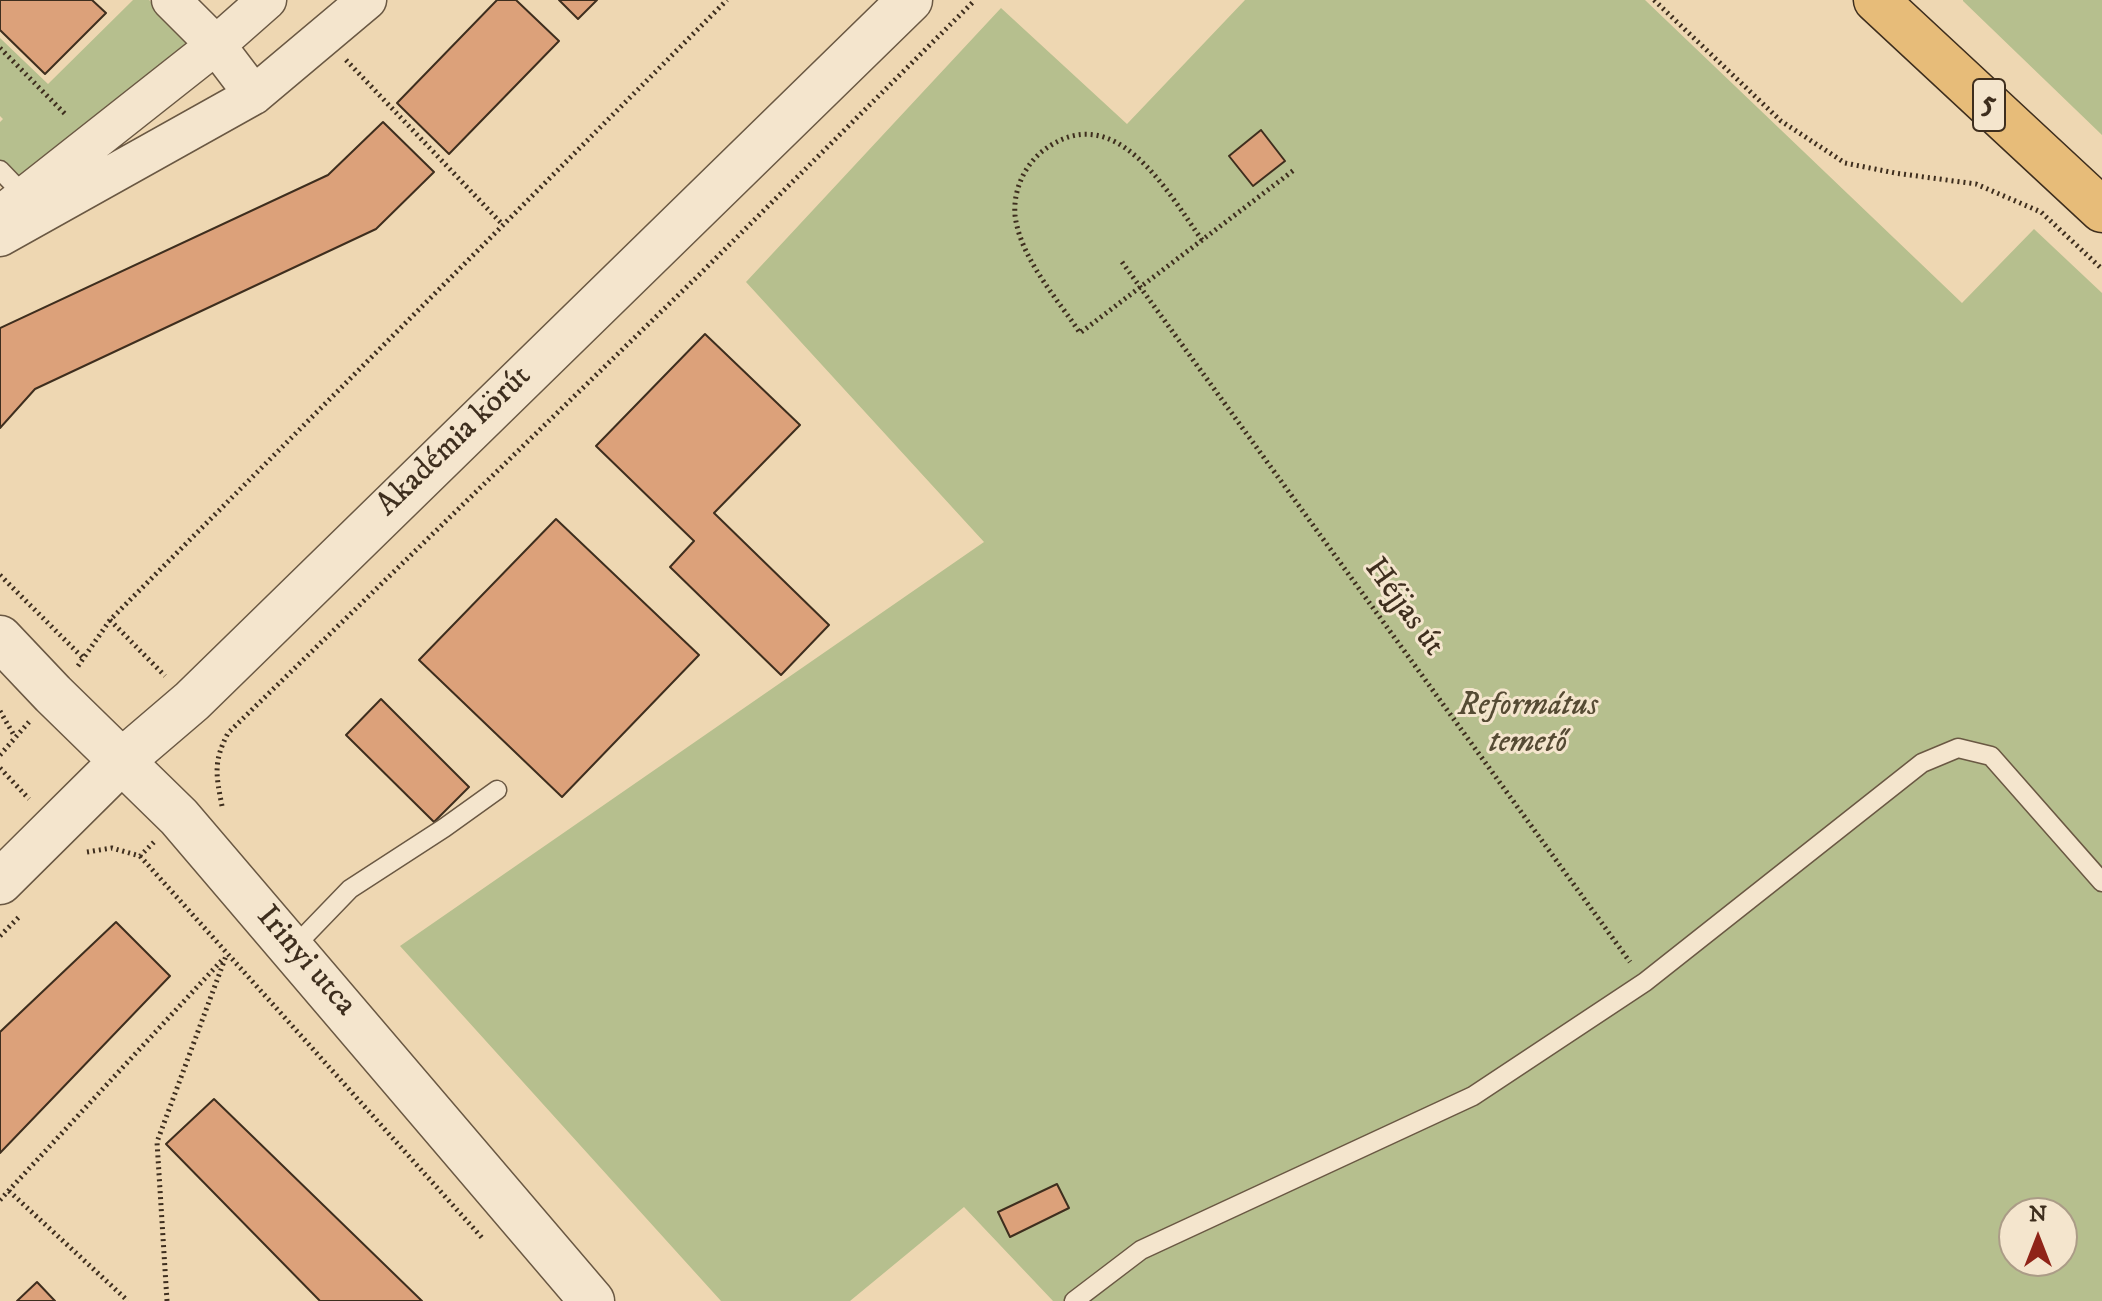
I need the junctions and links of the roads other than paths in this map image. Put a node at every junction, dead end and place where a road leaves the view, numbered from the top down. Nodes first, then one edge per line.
1 (171, 0) edge
2 (267, 0) edge
3 (367, 0) edge
4 (910, 0) edge
5 (1876, 0) edge
6 (216, 45) junction
7 (254, 95) junction
8 (8, 194) edge
9 (2102, 210) edge
10 (0, 237) edge
11 (0, 638) edge
12 (123, 760) junction
13 (497, 790) dead end
14 (0, 882) edge
15 (2102, 882) edge
16 (293, 948) junction
17 (592, 1301) edge
18 (1074, 1301) edge

1 - 6 street
2 - 6 street
3 - 7 street
4 - 12 street, Akadémia körút
5 - 9 main road, 5
6 - 7 street
6 - 8 street
7 - 10 street
11 - 12 street, Irinyi utca
12 - 14 street, Akadémia körút
12 - 16 street, Irinyi utca
13 - 16 lane
15 - 18 lane
16 - 17 street, Irinyi utca

